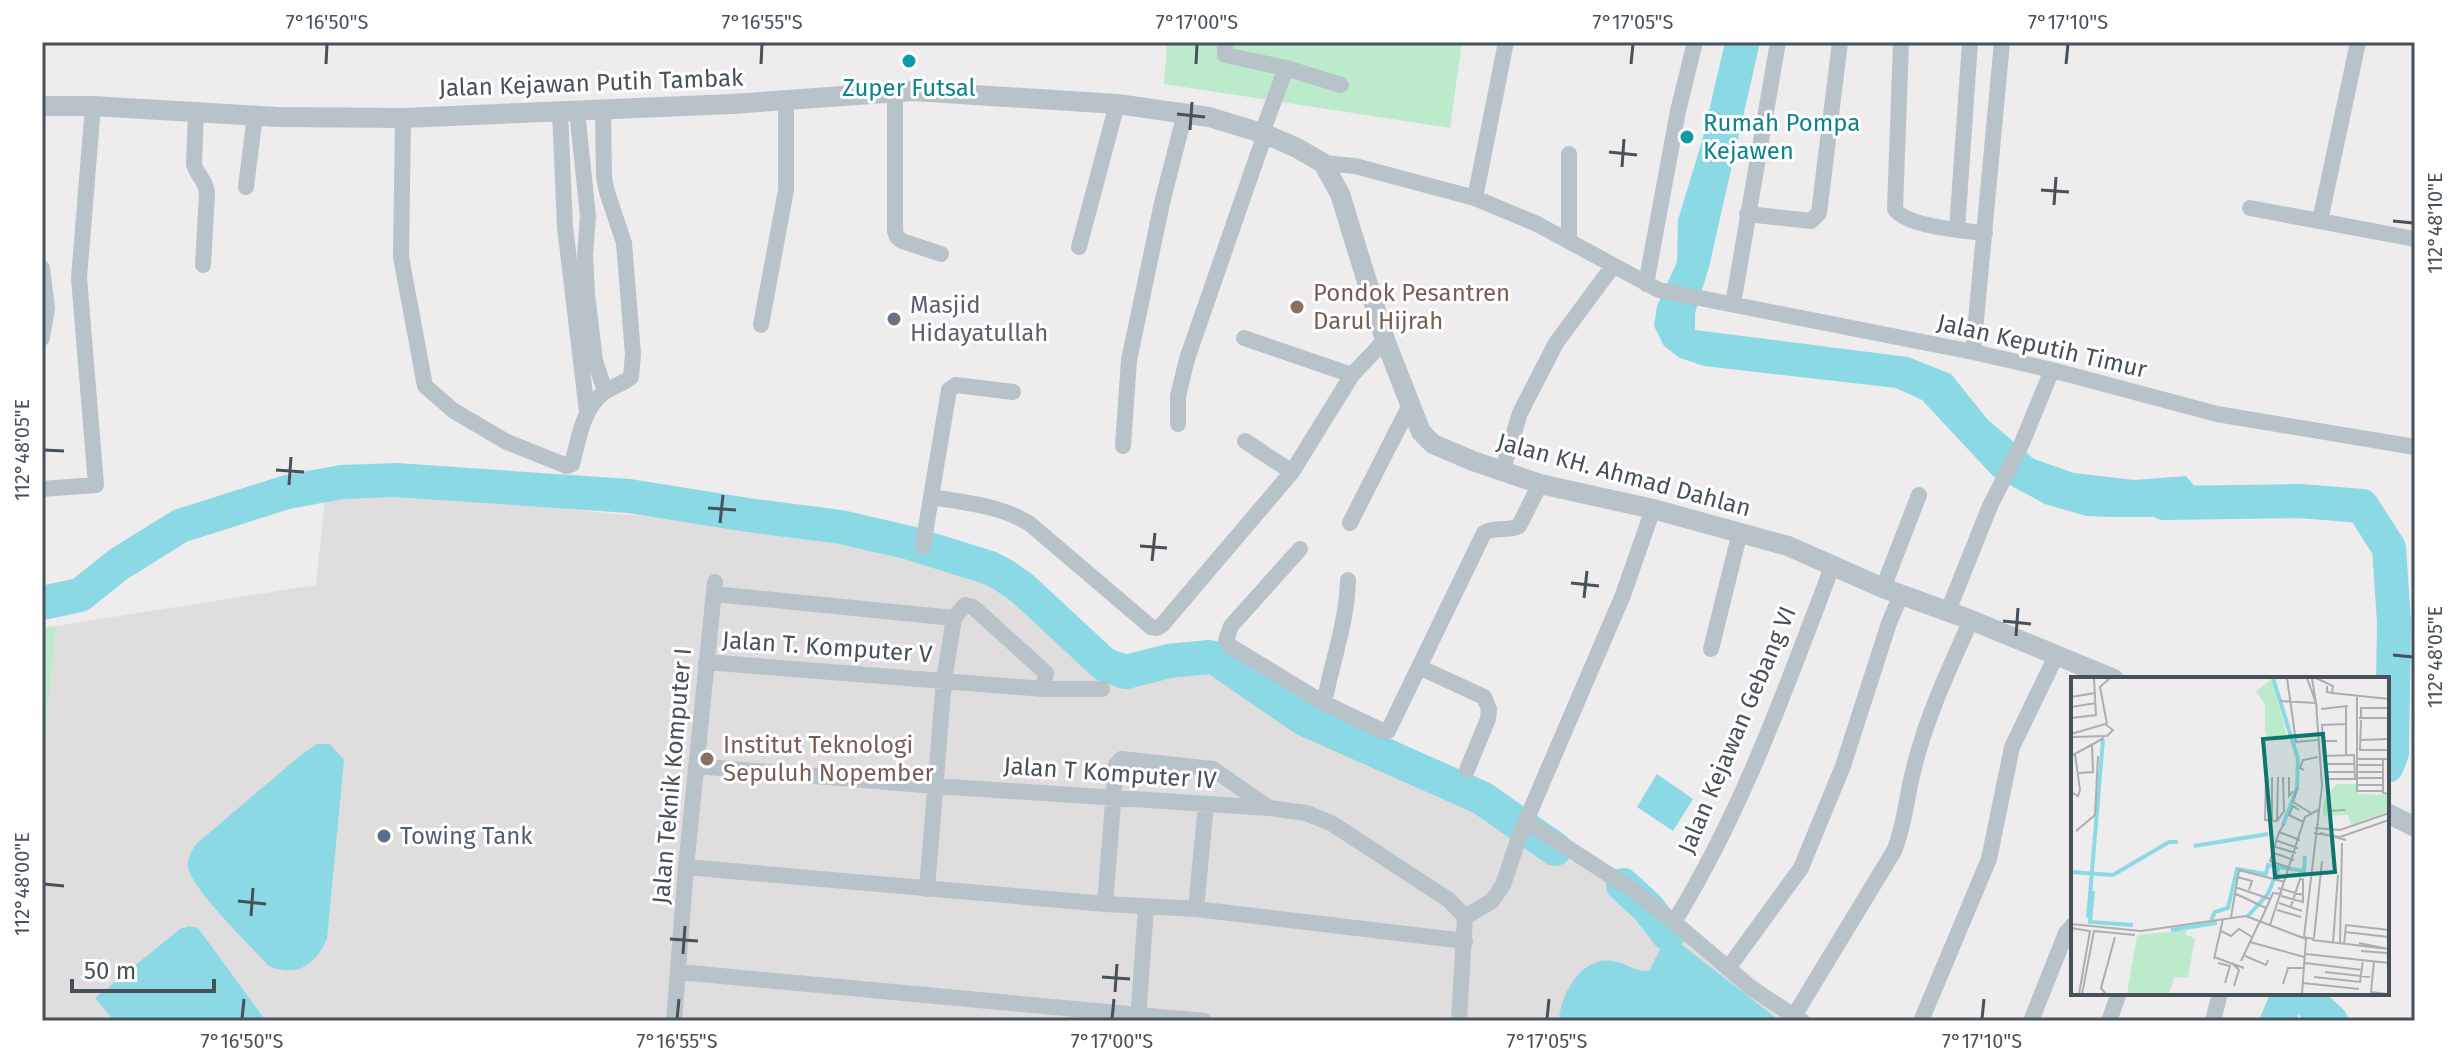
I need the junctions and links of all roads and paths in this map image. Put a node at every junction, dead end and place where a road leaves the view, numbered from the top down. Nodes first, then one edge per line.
1 (1225, 42) edge
2 (1506, 42) edge
3 (1695, 42) edge
4 (1778, 42) edge
5 (1840, 42) edge
6 (1901, 42) edge
7 (1970, 42) edge
8 (2002, 42) edge
9 (2358, 42) edge
10 (1286, 68) junction
11 (1341, 85) dead end
12 (895, 92) junction
13 (786, 101) junction
14 (1117, 104) junction
15 (42, 106) edge
16 (93, 106) junction
17 (603, 109) junction
18 (196, 111) junction
19 (569, 111) junction
20 (1185, 113) junction
21 (255, 115) junction
22 (403, 118) junction
23 (1264, 133) junction
24 (1569, 154) dead end
25 (1323, 163) junction
26 (246, 187) dead end
27 (1475, 198) junction
28 (2250, 208) dead end
29 (614, 210) junction
30 (1747, 214) junction
31 (588, 216) junction
32 (2320, 221) junction
33 (1957, 230) junction
34 (1985, 233) junction
35 (2415, 239) edge
36 (1569, 241) junction
37 (1079, 247) dead end
38 (941, 254) dead end
39 (203, 265) dead end
40 (1613, 266) junction
41 (42, 268) edge
42 (1652, 287) junction
43 (1733, 304) junction
44 (761, 325) dead end
45 (42, 338) edge
46 (1244, 338) dead end
47 (1385, 340) junction
48 (1973, 352) junction
49 (2052, 370) junction
50 (1352, 375) junction
51 (605, 391) junction
52 (1013, 392) dead end
53 (1410, 405) junction
54 (587, 412) junction
55 (1178, 424) dead end
56 (1245, 441) dead end
57 (1123, 446) dead end
58 (2415, 447) edge
59 (1292, 472) junction
60 (1502, 472) junction
61 (1540, 484) junction
62 (42, 489) edge
63 (1919, 495) dead end
64 (931, 497) junction
65 (1653, 509) junction
66 (1350, 523) dead end
67 (1740, 532) junction
68 (923, 546) dead end
69 (1300, 549) dead end
70 (1832, 567) junction
71 (1348, 580) dead end
72 (1892, 592) junction
73 (1948, 611) junction
74 (954, 618) junction
75 (1971, 620) junction
76 (1711, 649) dead end
77 (2056, 656) junction
78 (706, 662) junction
79 (1419, 667) junction
80 (2109, 677) edge
81 (944, 680) junction
82 (1043, 689) junction
83 (1102, 689) dead end
84 (1324, 703) junction
85 (696, 766) junction
86 (1467, 770) dead end
87 (935, 786) junction
88 (1115, 798) junction
89 (1206, 804) junction
90 (1269, 808) junction
91 (2389, 814) edge
92 (2415, 827) edge
93 (1524, 829) junction
94 (686, 867) junction
95 (927, 889) junction
96 (1105, 904) junction
97 (1146, 907) junction
98 (1196, 909) junction
99 (1465, 917) junction
100 (1674, 922) junction
101 (2071, 927) edge
102 (1465, 941) junction
103 (1729, 967) junction
104 (679, 972) junction
105 (2118, 995) edge
106 (2220, 995) edge
107 (1139, 1018) edge
108 (1798, 1018) edge
109 (674, 1021) edge
110 (1204, 1021) edge
111 (1459, 1021) edge
112 (1921, 1021) edge
113 (2031, 1021) edge
114 (2109, 1021) edge
115 (2213, 1021) edge

1 - 10 street
2 - 27 street
3 - 42 street
4 - 30 street
5 - 30 street
6 - 33 street
7 - 33 street
8 - 34 street
9 - 32 street
10 - 11 street
10 - 23 street
12 - 13 street, Jalan Kejawan Putih Tambak
12 - 14 street, Jalan Kejawan Putih Tambak
12 - 38 street
13 - 17 street, Jalan Kejawan Putih Tambak
13 - 44 street
14 - 20 street, Jalan Kejawan Putih Tambak
14 - 37 street
15 - 16 street, Jalan Kejawan Putih Tambak
16 - 18 street, Jalan Kejawan Putih Tambak
16 - 62 street
17 - 19 street, Jalan Kejawan Putih Tambak
17 - 29 street
18 - 21 street, Jalan Kejawan Putih Tambak
18 - 39 street
19 - 22 street, Jalan Kejawan Putih Tambak
19 - 31 street
19 - 54 street
20 - 23 street, Jalan Kejawan Putih Tambak
20 - 57 street
21 - 22 street, Jalan Kejawan Putih Tambak
21 - 26 street
22 - 54 street
23 - 25 street, Jalan Kejawan Putih Tambak
23 - 55 street
24 - 36 street
25 - 27 street, Jalan Keputih Timur
25 - 47 street, Jalan KH. Ahmad Dahlan
27 - 36 street, Jalan Keputih Timur
28 - 32 street
29 - 31 street
29 - 51 street
30 - 43 street
31 - 51 street
32 - 35 street
33 - 34 street
34 - 48 street
36 - 40 street, Jalan Keputih Timur
40 - 42 street, Jalan Keputih Timur
40 - 60 street
41 - 45 street
42 - 43 street, Jalan Keputih Timur
43 - 48 street, Jalan Keputih Timur
46 - 50 street
47 - 50 street
47 - 53 street, Jalan KH. Ahmad Dahlan
48 - 49 street, Jalan Keputih Timur
49 - 58 street, Jalan Keputih Timur
49 - 73 street
50 - 59 street
51 - 54 street
52 - 64 street
53 - 60 street, Jalan KH. Ahmad Dahlan
53 - 66 street
56 - 59 street
59 - 64 street
60 - 61 street, Jalan KH. Ahmad Dahlan
61 - 65 street, Jalan KH. Ahmad Dahlan
61 - 79 street
63 - 72 street
64 - 68 street
65 - 67 street, Jalan KH. Ahmad Dahlan
65 - 93 street
67 - 70 street, Jalan KH. Ahmad Dahlan
67 - 76 street
69 - 84 street
70 - 72 street, Jalan KH. Ahmad Dahlan
70 - 100 street, Jalan Kejawan Gebang VI
71 - 84 street
72 - 73 street, Jalan KH. Ahmad Dahlan
72 - 103 street
73 - 75 street, Jalan KH. Ahmad Dahlan
74 - 78 street, Jalan Teknik Komputer I
74 - 81 street
74 - 82 street
75 - 77 street, Jalan KH. Ahmad Dahlan
75 - 108 street
77 - 80 street, Jalan KH. Ahmad Dahlan
77 - 112 street
78 - 81 street, Jalan T. Komputer V
78 - 85 street, Jalan Teknik Komputer I
79 - 84 street
79 - 86 street
81 - 82 street, Jalan T. Komputer V
81 - 87 street
82 - 83 street, Jalan T. Komputer V
85 - 87 street, Jalan T Komputer IV
85 - 94 street, Jalan Teknik Komputer I
87 - 88 street, Jalan T Komputer IV
87 - 95 street
88 - 89 street, Jalan T Komputer IV
88 - 90 street
88 - 96 street
89 - 90 street, Jalan T Komputer IV
89 - 98 street
90 - 99 street, Jalan T Komputer IV
91 - 92 street
93 - 99 street
93 - 100 street
94 - 95 street
94 - 104 street, Jalan Teknik Komputer I
95 - 96 street
96 - 97 street
97 - 98 street
97 - 107 street
98 - 102 street
99 - 102 street
100 - 103 street
101 - 113 street
102 - 111 street
103 - 108 street
104 - 107 street
104 - 109 street, Jalan Teknik Komputer I
105 - 114 street
106 - 115 street
107 - 110 street

